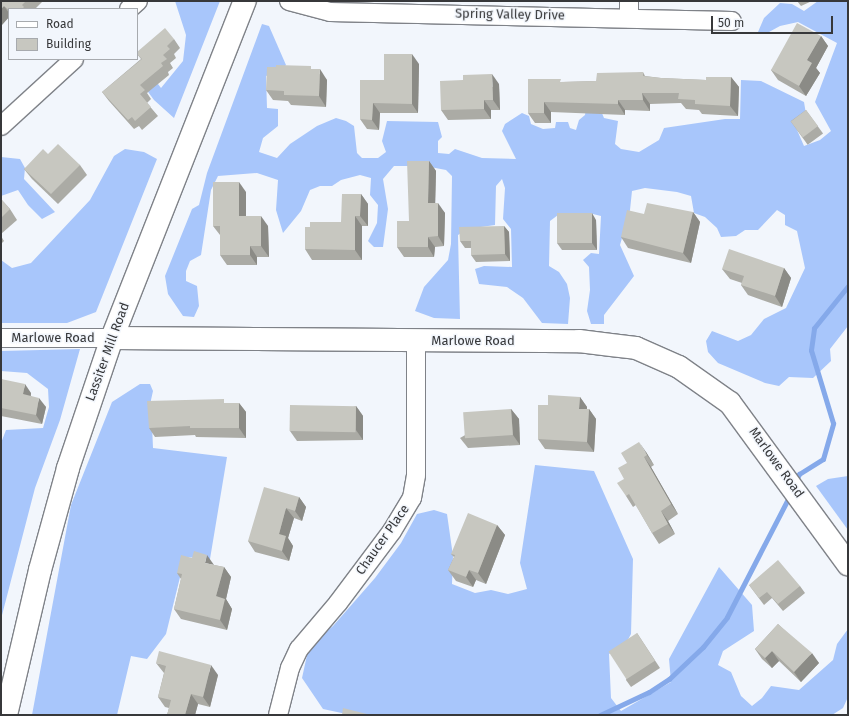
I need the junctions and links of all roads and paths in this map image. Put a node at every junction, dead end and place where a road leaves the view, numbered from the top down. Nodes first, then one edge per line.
1 (138, 1) edge
2 (245, 1) edge
3 (289, 1) edge
4 (130, 8) edge
5 (629, 9) edge
6 (732, 21) dead end
7 (73, 60) edge
8 (1, 126) edge
9 (1, 338) edge
10 (112, 338) junction
11 (416, 341) junction
12 (848, 564) edge
13 (6, 715) edge
14 (278, 715) edge

1 - 4 street
2 - 10 street, Lassiter Mill Road
3 - 5 street, Spring Valley Drive
5 - 6 street, Spring Valley Drive
7 - 8 street
9 - 10 street, Marlowe Road
10 - 11 street, Marlowe Road
10 - 13 street, Lassiter Mill Road
11 - 12 street, Marlowe Road
11 - 14 street, Chaucer Place

